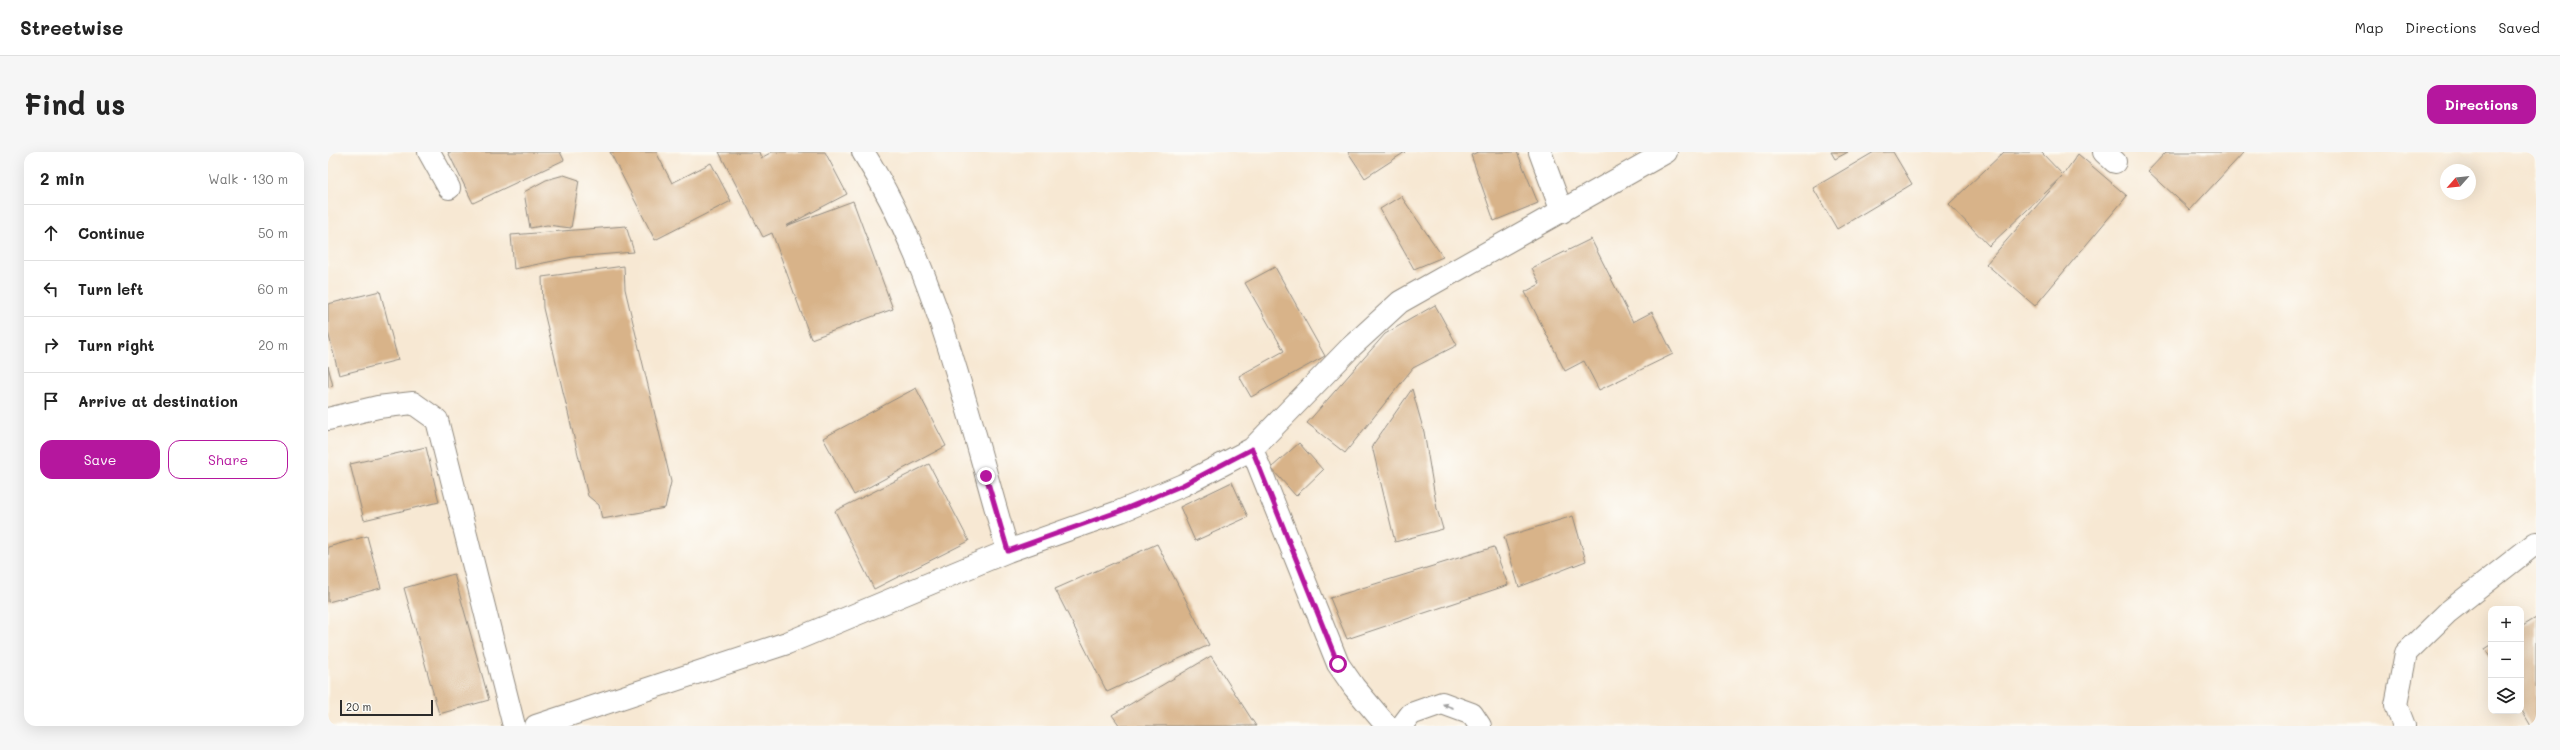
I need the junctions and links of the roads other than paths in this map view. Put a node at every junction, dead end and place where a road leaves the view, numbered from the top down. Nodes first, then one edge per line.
1 (429, 152) edge
2 (863, 152) edge
3 (1540, 152) edge
4 (1666, 152) edge
5 (449, 188) dead end
6 (1562, 212) junction
7 (328, 419) edge
8 (1252, 449) junction
9 (2536, 543) edge
10 (1008, 551) junction
11 (514, 726) edge
12 (536, 726) edge
13 (1387, 726) edge
14 (1402, 726) edge
15 (1480, 726) edge
16 (2404, 726) edge

1 - 5 street
2 - 10 street
3 - 6 street
4 - 6 street
6 - 8 street
7 - 11 street
8 - 10 street
8 - 13 street
9 - 16 street
10 - 12 street
15 -> 14 street

